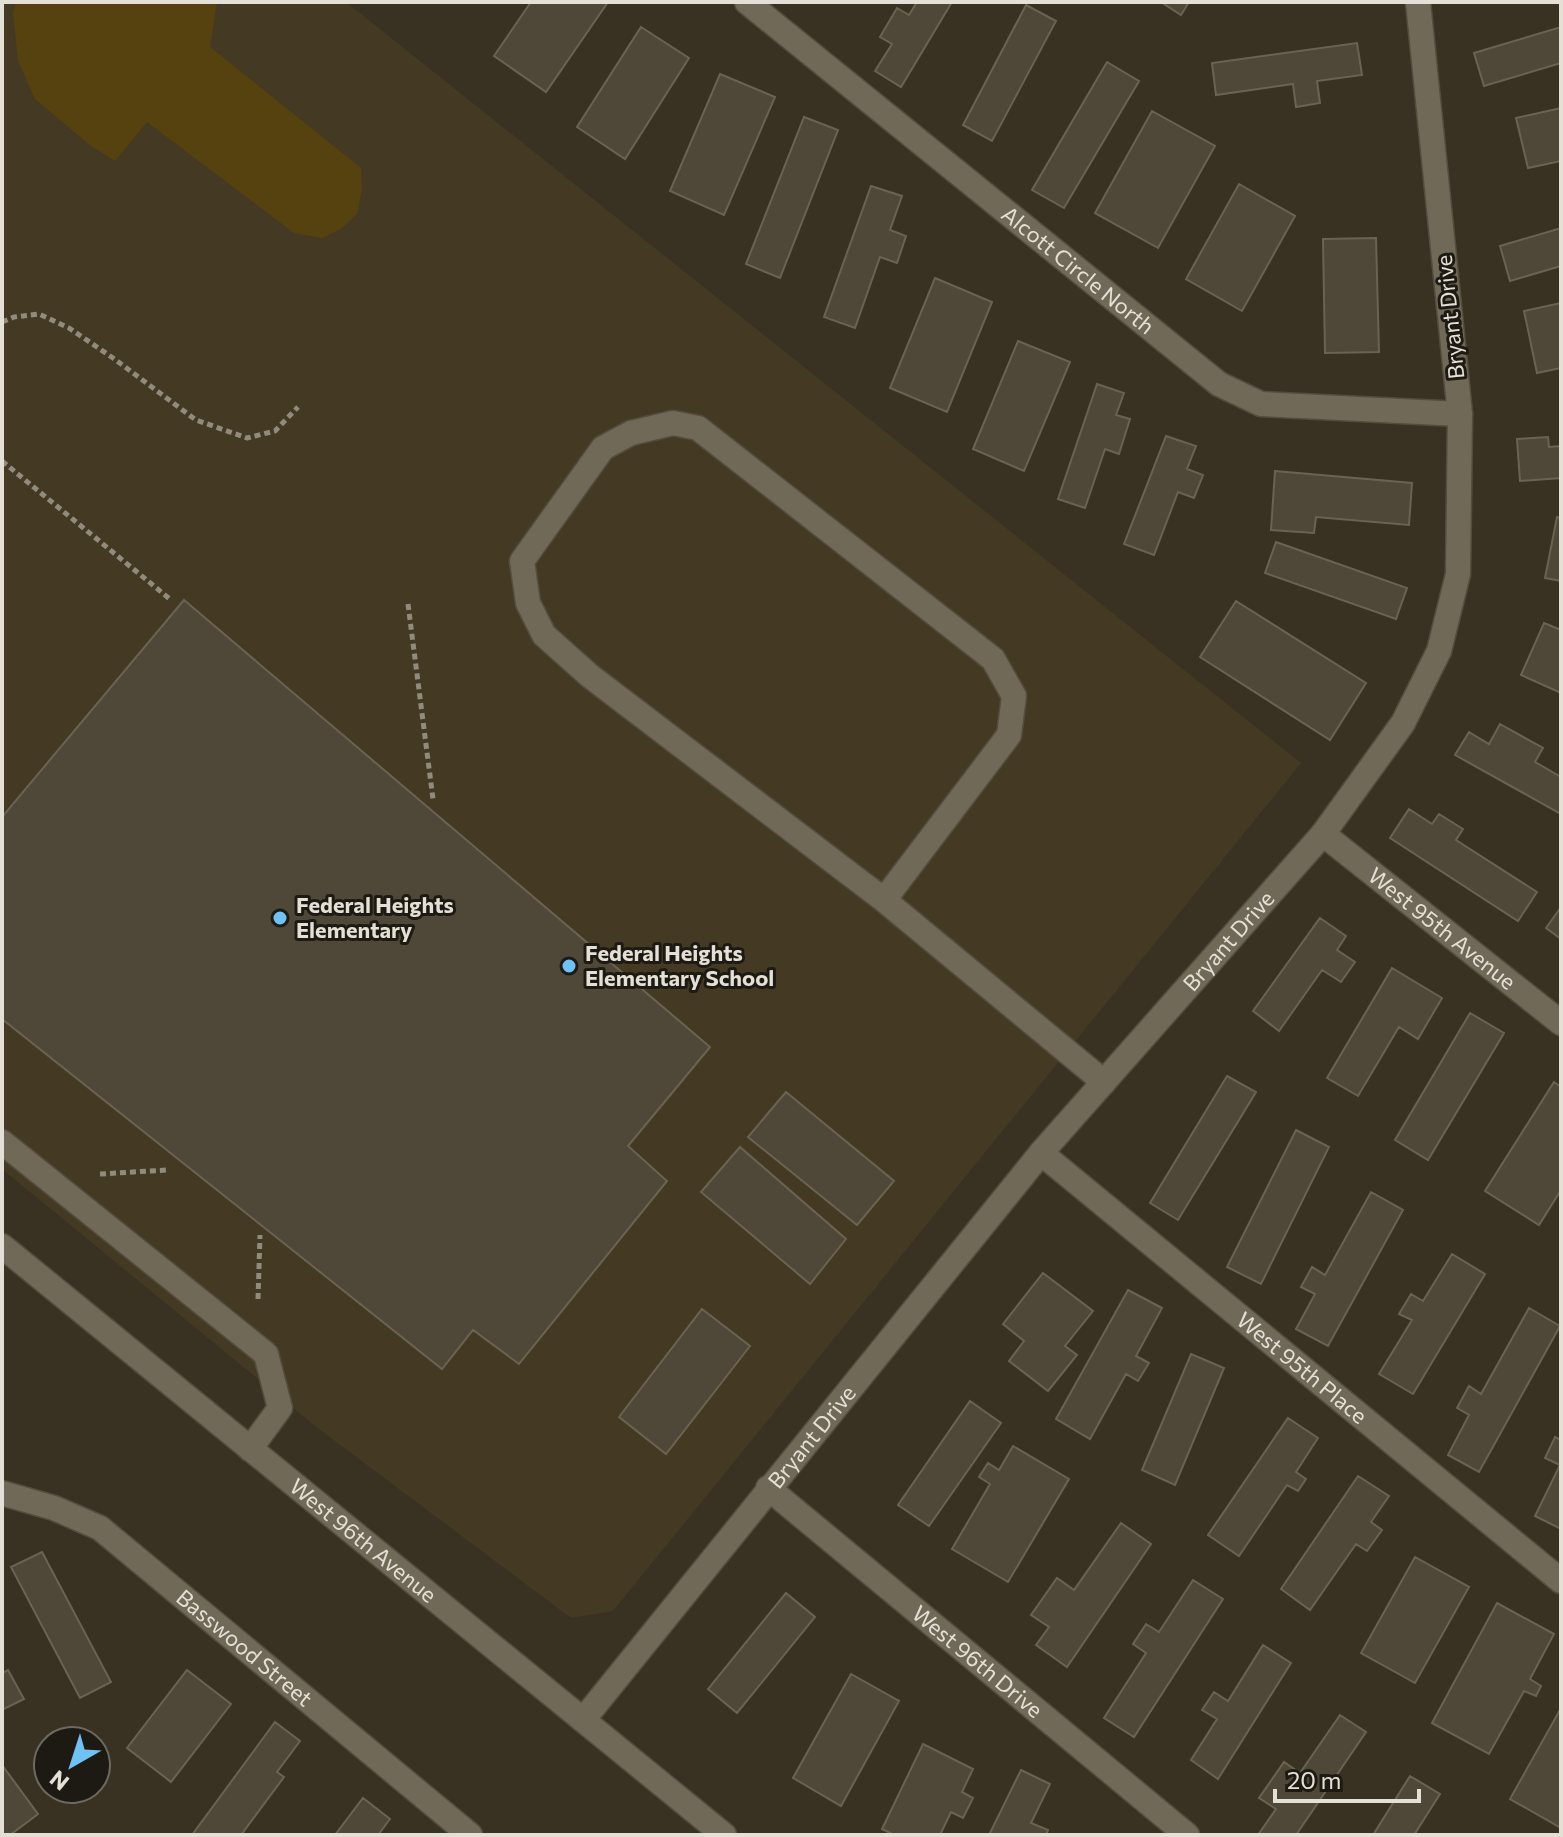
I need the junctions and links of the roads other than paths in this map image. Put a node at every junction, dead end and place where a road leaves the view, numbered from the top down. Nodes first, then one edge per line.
1 (747, 2) edge
2 (1418, 2) edge
3 (1460, 414) junction
4 (1323, 834) junction
5 (884, 900) junction
6 (1561, 1023) edge
7 (1104, 1082) junction
8 (2, 1142) edge
9 (1041, 1153) junction
10 (2, 1246) edge
11 (250, 1449) junction
12 (768, 1488) junction
13 (2, 1493) edge
14 (1561, 1581) edge
15 (583, 1720) junction
16 (470, 1835) edge
17 (724, 1835) edge
18 (1187, 1835) edge

1 - 3 street, Alcott Circle North
2 - 3 street, Bryant Drive
3 - 4 street, Bryant Drive
4 - 6 street, West 95th Avenue
4 - 7 street, Bryant Drive
5 - 5 street
5 - 7 street
7 - 9 street, Bryant Drive
8 - 11 street
9 - 12 street, Bryant Drive
9 - 14 street, West 95th Place
10 - 11 street, West 96th Avenue
11 - 15 street, West 96th Avenue
12 - 15 street, Bryant Drive
12 - 18 street, West 96th Drive
13 - 16 street, Basswood Street
15 - 17 street, West 96th Avenue

